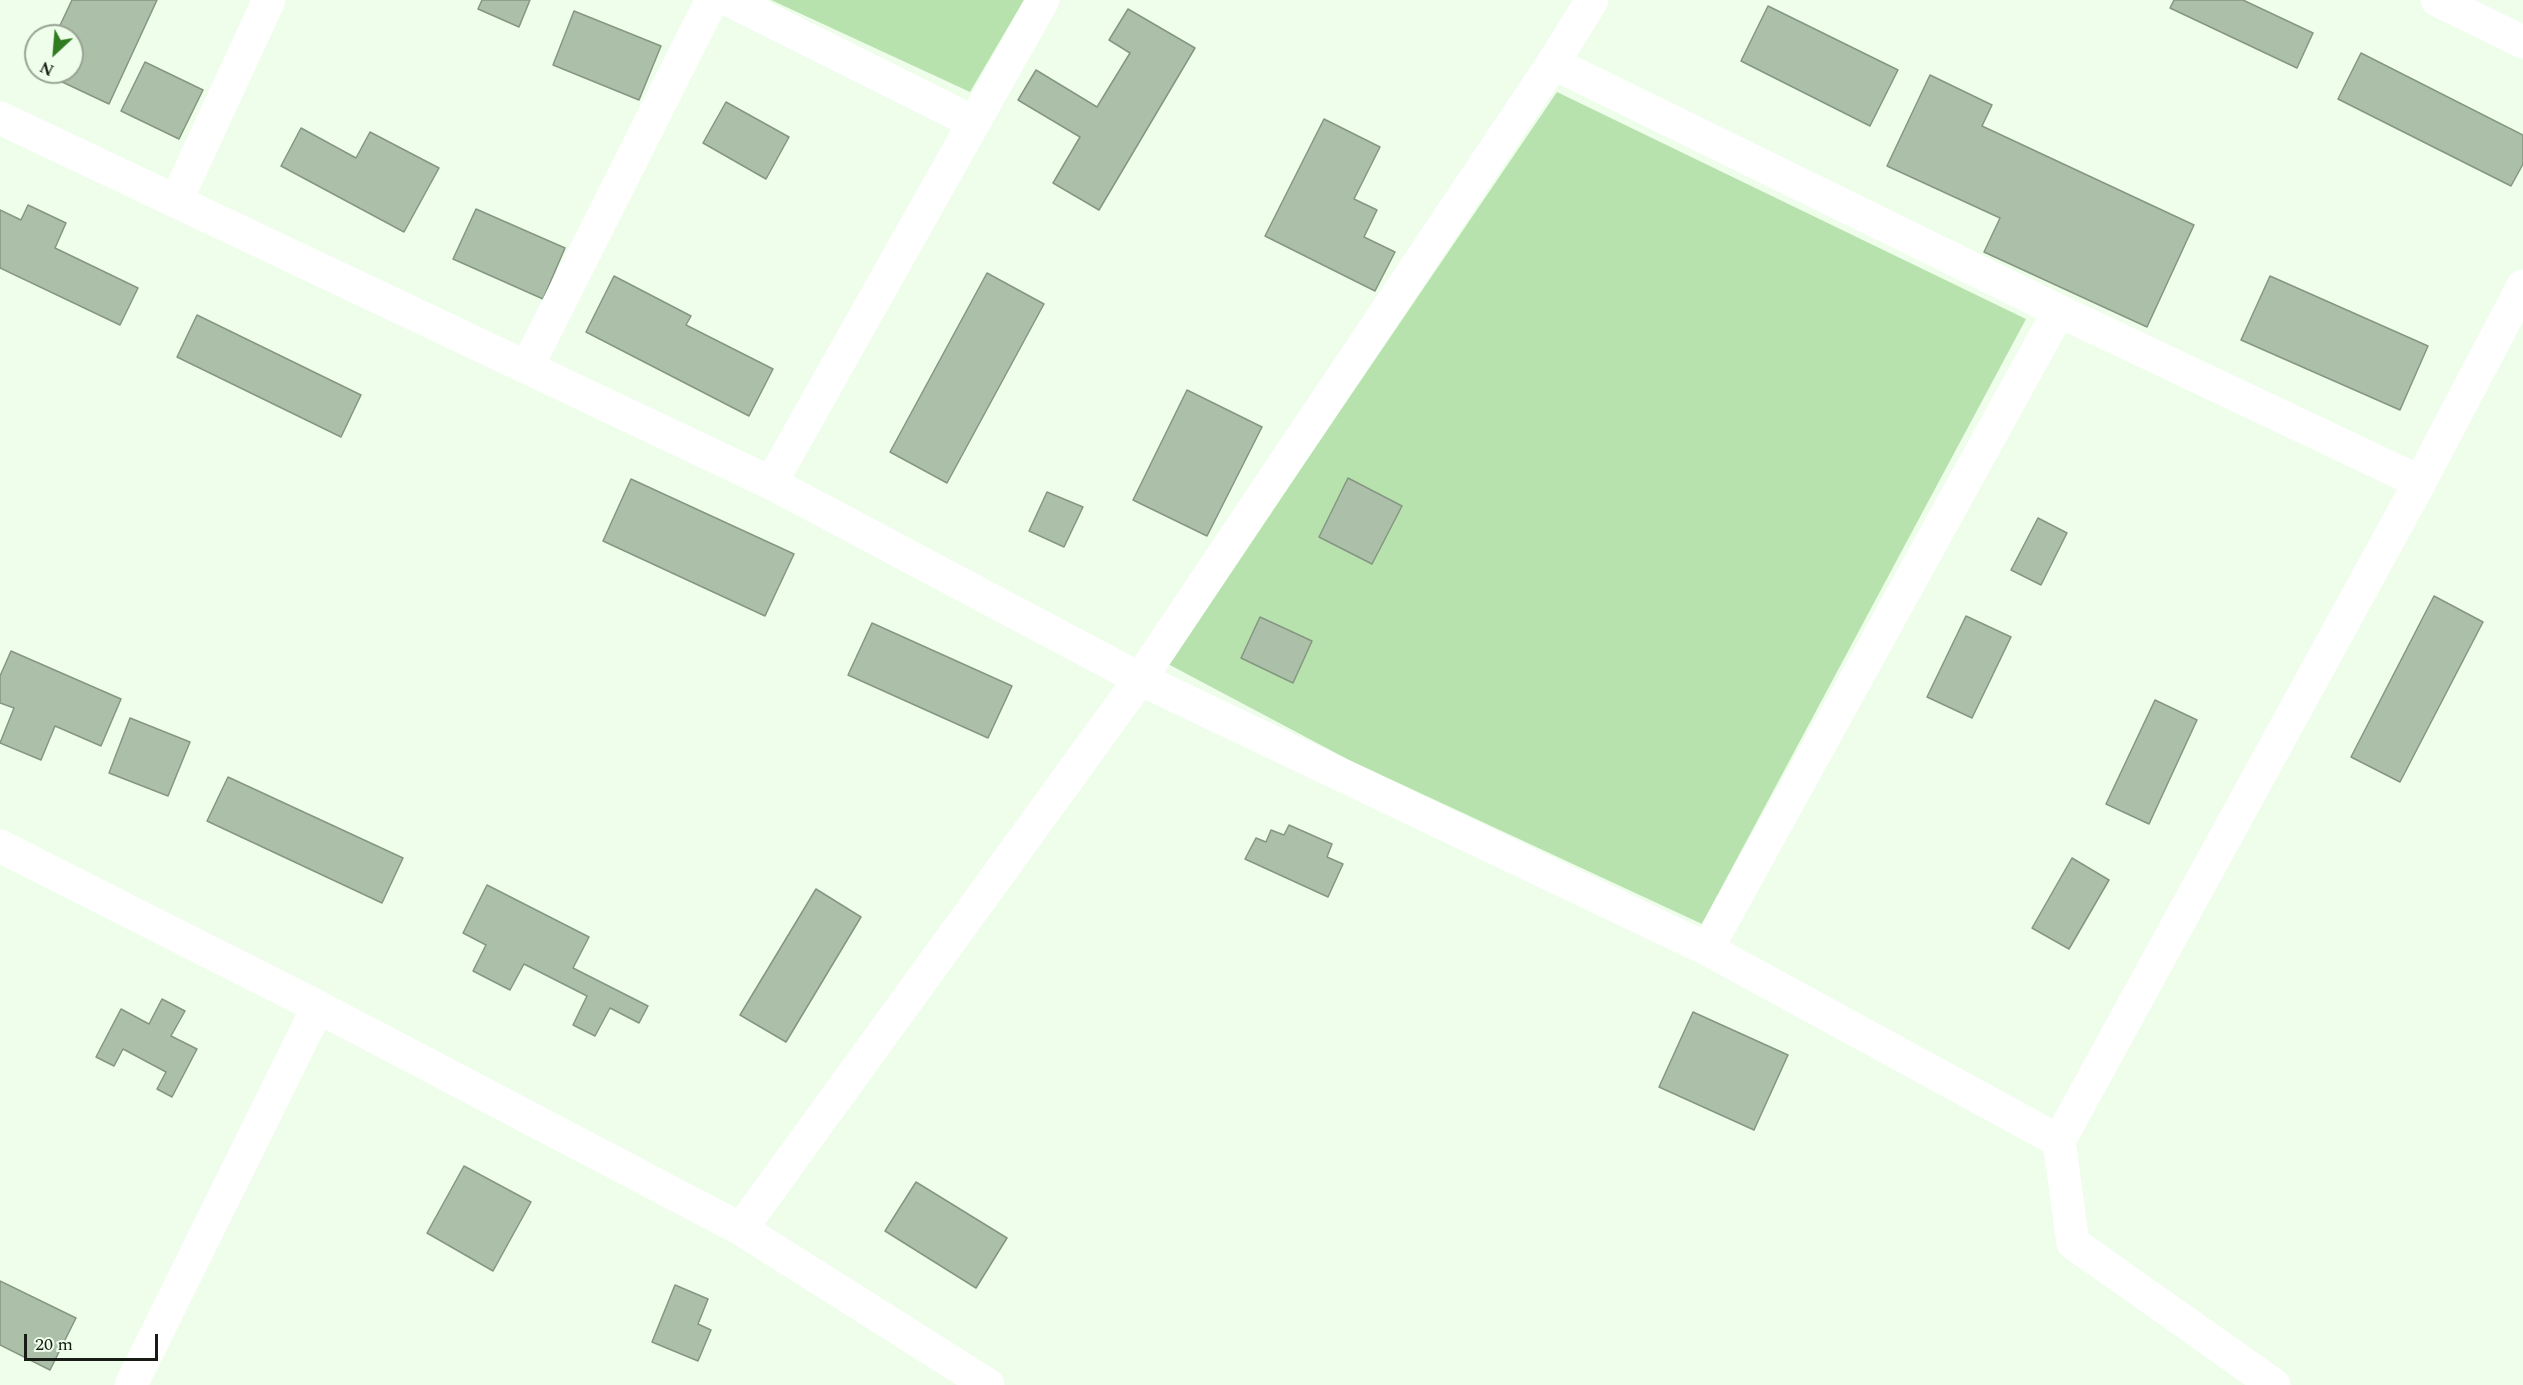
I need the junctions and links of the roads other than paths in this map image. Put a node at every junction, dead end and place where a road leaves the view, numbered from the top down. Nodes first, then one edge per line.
1 (269, 0) edge
2 (712, 0) edge
3 (729, 0) edge
4 (1043, 0) edge
5 (1592, 0) edge
6 (2437, 0) edge
7 (2523, 42) edge
8 (1553, 63) junction
9 (0, 118) edge
10 (973, 122) junction
11 (176, 201) junction
12 (2523, 286) edge
13 (2059, 312) junction
14 (527, 367) junction
15 (2420, 482) junction
16 (771, 483) junction
17 (1140, 679) junction
18 (0, 846) edge
19 (1707, 949) junction
20 (318, 1007) junction
21 (2059, 1141) junction
22 (741, 1229) junction
23 (131, 1385) edge
24 (988, 1385) edge
25 (2274, 1385) edge

1 - 11 street
2 - 14 street
3 - 10 street
4 - 10 street
5 - 8 street
6 - 7 street
8 - 13 street
8 - 17 street
9 - 11 street
10 - 16 street
11 - 14 street
12 - 15 street
13 - 15 street
13 - 19 street
14 - 16 street
15 - 21 street
16 - 17 street
17 - 19 street
17 - 22 street
18 - 20 street
19 - 21 street
20 - 22 street
20 - 23 street
21 - 25 street
22 - 24 street

